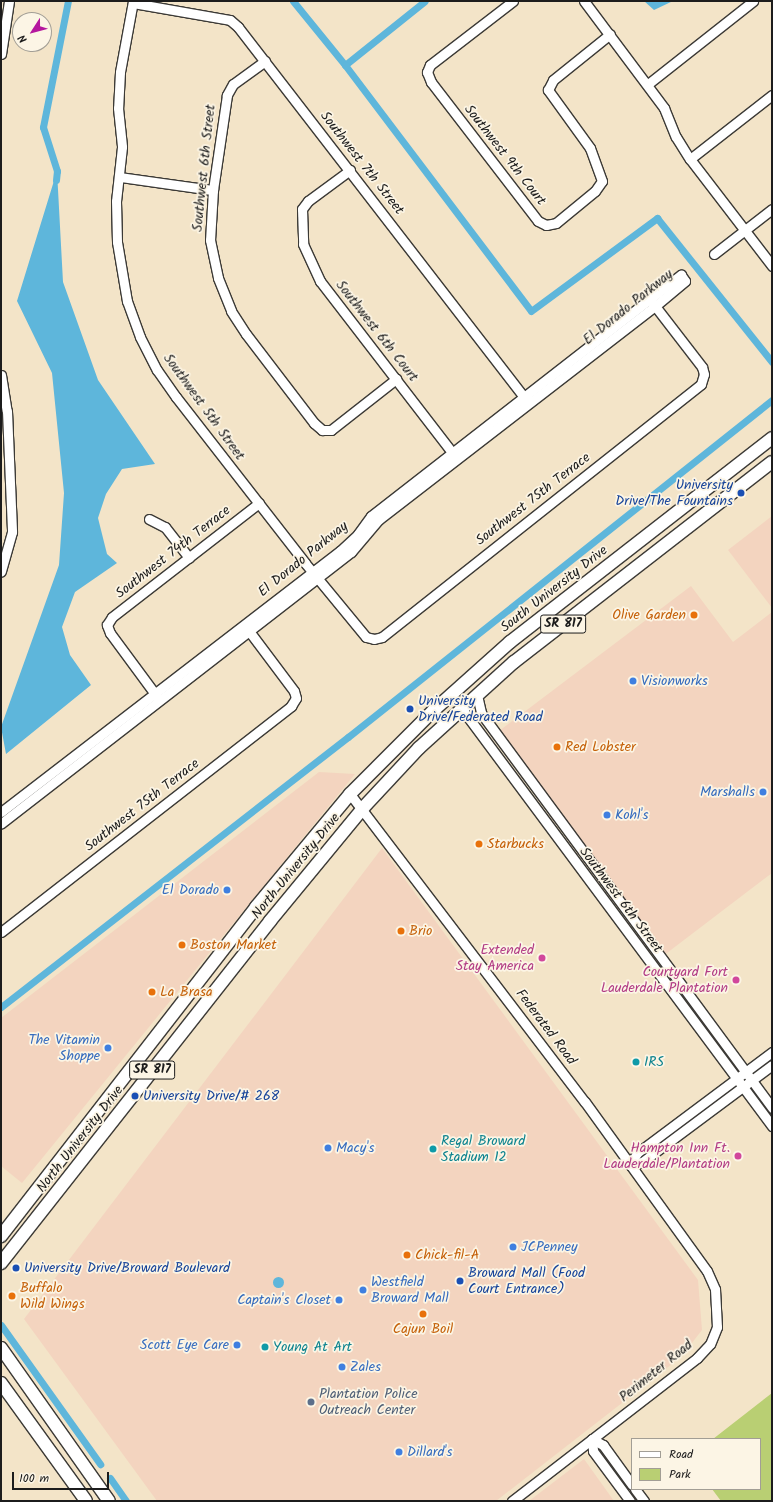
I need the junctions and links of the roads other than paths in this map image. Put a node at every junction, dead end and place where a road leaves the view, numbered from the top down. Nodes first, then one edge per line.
1 (9, 1) edge
2 (513, 1) edge
3 (584, 1) edge
4 (753, 1) edge
5 (133, 2) edge
6 (610, 34) junction
7 (1, 54) edge
8 (265, 61) junction
9 (648, 84) junction
10 (772, 94) edge
11 (690, 159) junction
12 (350, 170) junction
13 (120, 177) junction
14 (213, 190) junction
15 (772, 209) edge
16 (744, 230) junction
17 (714, 254) dead end
18 (772, 266) edge
19 (683, 278) dead end
20 (652, 303) junction
21 (1, 376) edge
22 (396, 379) junction
23 (526, 400) junction
24 (772, 438) edge
25 (454, 455) junction
26 (772, 462) edge
27 (259, 503) junction
28 (149, 519) dead end
29 (189, 558) junction
30 (1, 571) edge
31 (314, 574) junction
32 (246, 628) junction
33 (374, 639) joint
34 (468, 679) junction
35 (478, 695) junction
36 (157, 697) junction
37 (462, 709) junction
38 (350, 794) junction
39 (363, 808) junction
40 (1, 812) edge
41 (1, 824) edge
42 (284, 873) junction
43 (1, 932) edge
44 (205, 1003) junction
45 (772, 1052) edge
46 (772, 1065) edge
47 (745, 1071) junction
48 (736, 1078) junction
49 (752, 1080) junction
50 (118, 1084) junction
51 (742, 1087) junction
52 (772, 1108) edge
53 (772, 1126) edge
54 (630, 1165) junction
55 (74, 1171) junction
56 (1, 1236) edge
57 (1, 1263) edge
58 (1, 1348) edge
59 (1, 1382) edge
60 (592, 1439) junction
61 (631, 1484) edge
62 (636, 1490) edge
63 (86, 1501) edge
64 (109, 1501) edge
65 (512, 1501) edge
66 (630, 1501) edge
67 (644, 1501) edge

1 - 7 street
2 - 6 street, Southwest 9th Court
3 - 6 street
4 - 9 street
5 - 8 street, Southwest 7th Street
5 - 13 street, Southwest 5th Street
6 - 9 street
8 - 12 street, Southwest 7th Street
8 - 14 street, Southwest 6th Street
9 - 11 street
10 - 11 street
11 - 16 street
12 - 22 street, Southwest 6th Court
12 - 23 street, Southwest 7th Street
13 - 14 street
13 - 27 street, Southwest 5th Street
14 - 22 street, Southwest 6th Street
15 - 16 street
16 - 17 street
16 - 18 street
19 - 20 street, El Dorado Parkway
20 - 23 street, El Dorado Parkway
20 - 33 street, Southwest 75th Terrace
21 - 30 street
22 - 25 street, Southwest 6th Court
23 - 25 street, El Dorado Parkway
24 - 34 main road, South University Drive / SR 817
25 - 31 street, El Dorado Parkway
26 - 35 main road, SR 817
27 - 29 street, Southwest 74th Terrace
27 - 31 street, Southwest 5th Street
28 - 29 street
29 - 36 street, Southwest 74th Terrace
31 - 32 street, El Dorado Parkway
31 - 33 street, Southwest 5th Street
32 - 36 street, El Dorado Parkway
32 - 43 street, Southwest 75th Terrace
34 - 37 main road
34 - 38 main road, South University Drive / SR 817
35 - 37 main road, SR 817
35 - 47 street, Southwest 6th Street
36 - 40 street, El Dorado Parkway
36 - 41 street, El Dorado Parkway
37 - 39 main road, SR 817
37 - 48 street, Southwest 6th Street
38 - 39 street, Federated Road
38 - 42 main road, North University Drive / SR 817
39 - 44 main road, North University Drive / SR 817
39 - 54 street, Federated Road
42 - 44 main road
42 - 50 main road, North University Drive / SR 817
44 - 55 main road, North University Drive / SR 817
45 - 47 street
46 - 49 street
47 - 48 street
47 - 49 street, Southwest 6th Street
48 - 51 street, Southwest 6th Street
48 - 54 street
49 - 51 street
49 - 52 street, Southwest 6th Street
50 - 55 main road
50 - 56 main road, North University Drive / SR 817
51 - 53 street, Southwest 6th Street
51 - 54 street
54 - 60 street, Perimeter Road
55 - 57 main road, North University Drive / SR 817
58 - 64 main road
59 - 63 main road
60 - 61 street
60 - 65 street, Perimeter Road
60 - 66 street
62 - 67 street

